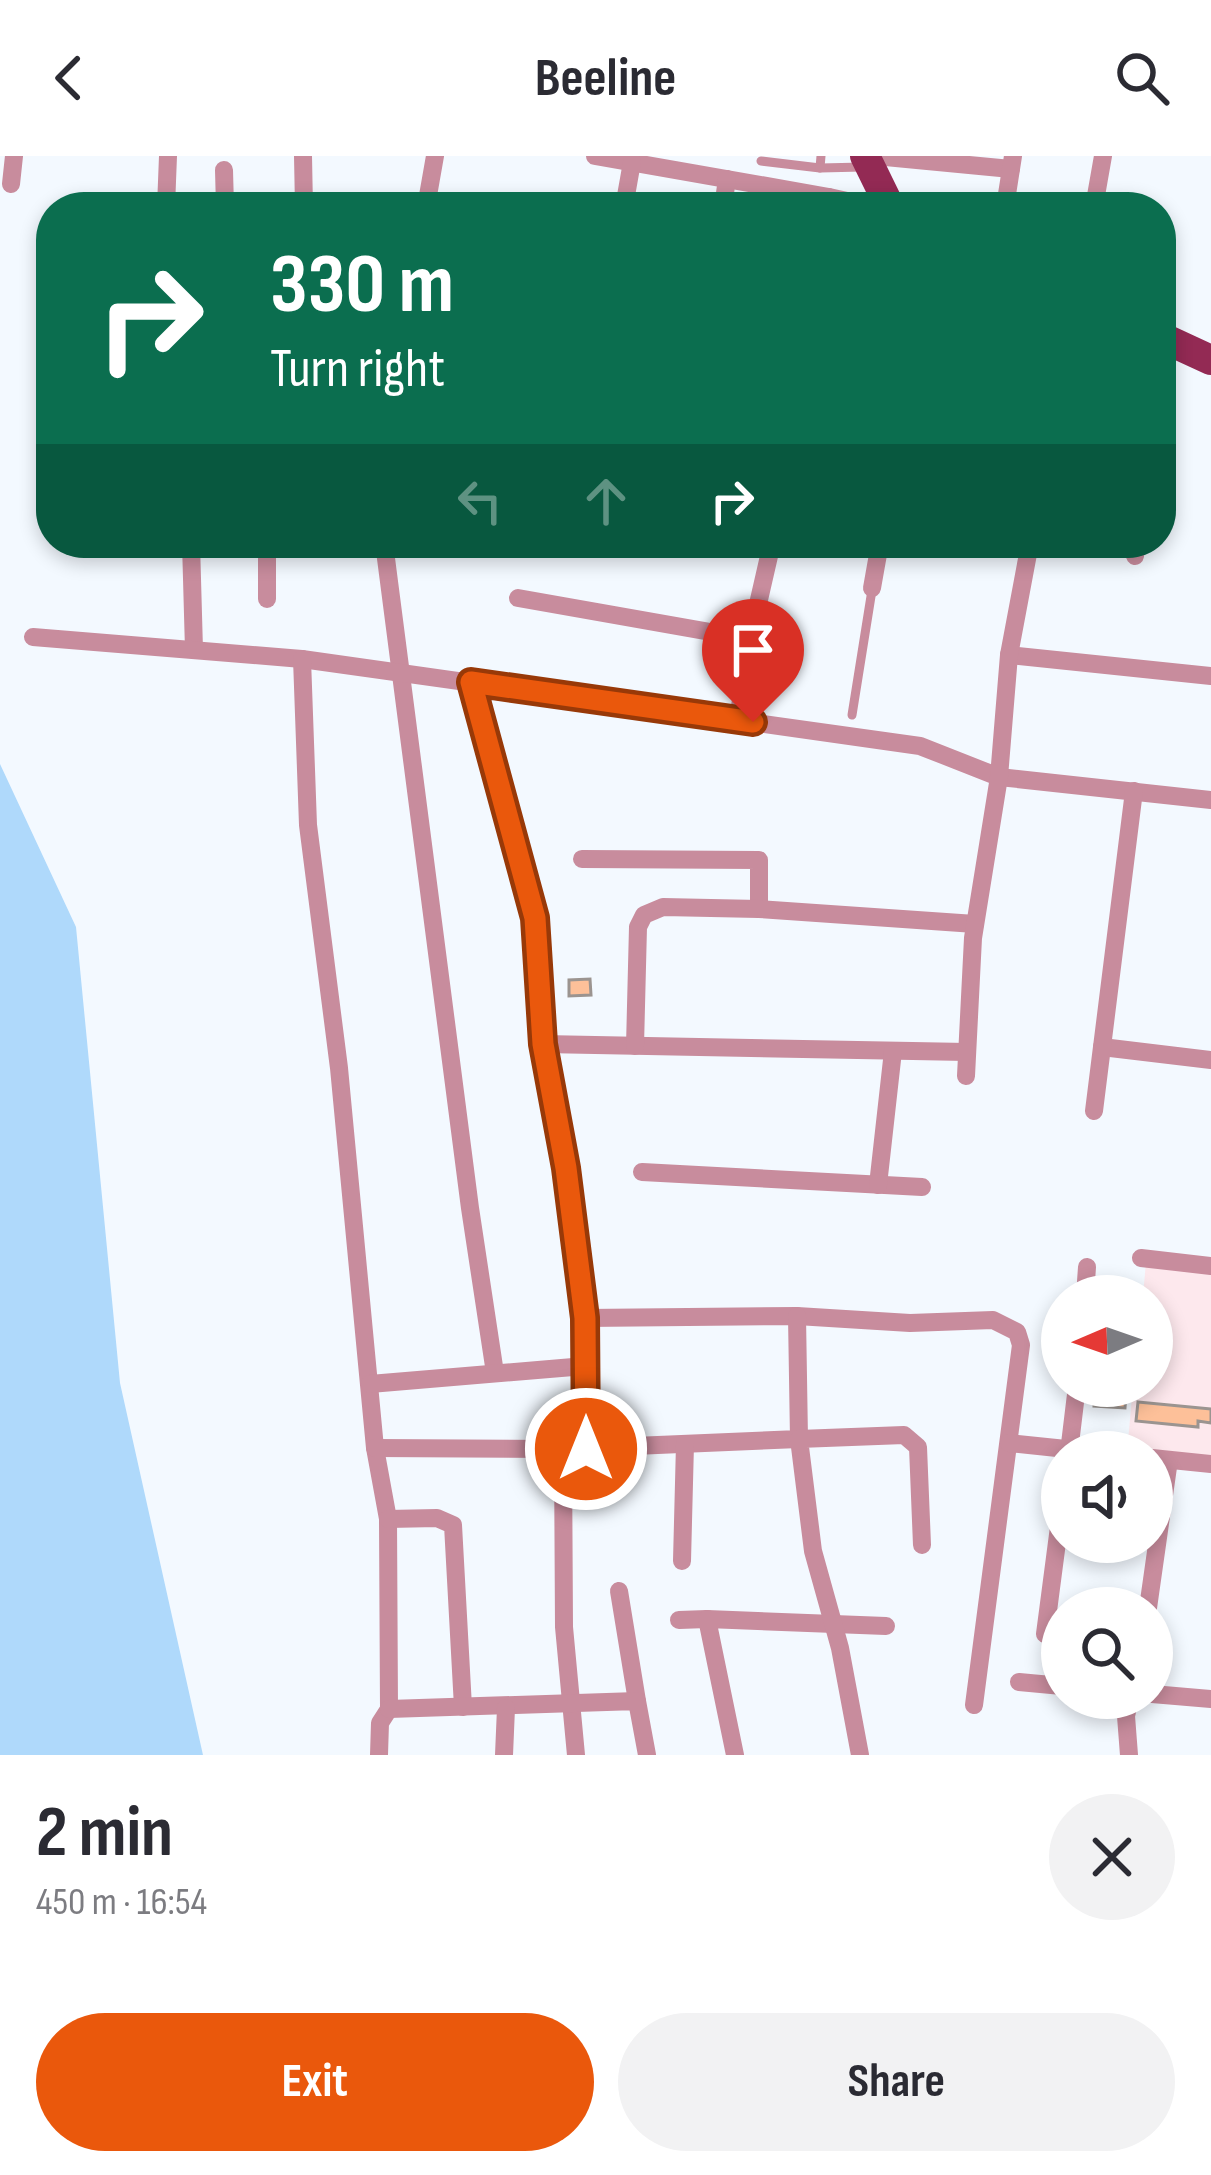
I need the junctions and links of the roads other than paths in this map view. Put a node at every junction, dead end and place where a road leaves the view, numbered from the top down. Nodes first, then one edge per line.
1 (14, 156) edge
2 (168, 156) edge
3 (303, 156) edge
4 (435, 156) edge
5 (595, 156) edge
6 (1103, 156) edge
7 (907, 158) edge
8 (870, 159) edge
9 (760, 161) dead end
10 (632, 162) junction
11 (820, 162) edge
12 (1012, 162) edge
13 (224, 170) dead end
14 (727, 178) junction
15 (11, 184) dead end
16 (167, 192) edge
17 (225, 192) edge
18 (304, 192) edge
19 (428, 192) edge
20 (627, 192) edge
21 (725, 192) edge
22 (786, 192) edge
23 (884, 192) edge
24 (1007, 192) edge
25 (1097, 192) edge
26 (1176, 344) edge
27 (1211, 359) edge
28 (191, 558) edge
29 (267, 558) edge
30 (386, 558) edge
31 (769, 558) edge
32 (877, 558) edge
33 (1027, 558) edge
34 (872, 588) joint
35 (518, 598) dead end
36 (267, 599) dead end
37 (33, 637) dead end
38 (750, 639) junction
39 (194, 650) junction
40 (1009, 656) junction
41 (302, 658) junction
42 (402, 673) junction
43 (1211, 676) edge
44 (471, 682) junction
45 (852, 715) dead end
46 (738, 720) junction
47 (999, 777) junction
48 (1134, 791) junction
49 (1211, 800) edge
50 (582, 859) dead end
51 (759, 909) junction
52 (975, 924) junction
53 (543, 1044) junction
54 (635, 1046) junction
55 (1102, 1047) junction
56 (893, 1051) junction
57 (967, 1052) junction
58 (1211, 1060) edge
59 (966, 1076) dead end
60 (1094, 1111) dead end
61 (641, 1172) dead end
62 (878, 1184) junction
63 (922, 1186) dead end
64 (1141, 1258) dead end
65 (1211, 1265) edge
66 (1087, 1267) dead end
67 (1086, 1275) edge
68 (797, 1316) junction
69 (585, 1318) junction
70 (585, 1366) junction
71 (495, 1372) junction
72 (370, 1384) junction
73 (799, 1439) junction
74 (1009, 1443) junction
75 (686, 1444) junction
76 (1041, 1447) edge
77 (375, 1448) junction
78 (563, 1449) junction
79 (586, 1449) junction
80 (1173, 1460) edge
81 (1211, 1464) edge
82 (388, 1519) junction
83 (922, 1545) dead end
84 (682, 1561) dead end
85 (620, 1592) dead end
86 (707, 1619) junction
87 (680, 1620) dead end
88 (835, 1626) junction
89 (886, 1626) dead end
90 (1019, 1682) dead end
91 (1041, 1684) edge
92 (1173, 1696) edge
93 (1211, 1700) edge
94 (637, 1701) junction
95 (571, 1703) junction
96 (974, 1705) dead end
97 (464, 1708) junction
98 (506, 1708) junction
99 (389, 1709) junction
100 (1126, 1719) edge
101 (380, 1755) edge
102 (504, 1755) edge
103 (576, 1755) edge
104 (647, 1755) edge
105 (735, 1755) edge
106 (860, 1755) edge
107 (1129, 1755) edge

1 - 15 street
2 - 16 street
3 - 18 street
4 - 19 street
5 - 10 street
6 - 25 street
7 - 8 street
7 - 12 street
8 - 11 lane
8 - 23 main road
9 - 11 lane
10 - 14 street
10 - 20 street
12 - 24 street
13 - 17 street
14 - 21 street
14 - 22 street
26 - 27 main road
28 - 39 street
29 - 36 street
30 - 42 street
31 - 38 street
32 - 34 street
33 - 40 street
34 - 45 lane
35 - 38 street
37 - 39 street
38 - 46 street
39 - 41 street
40 - 43 street
40 - 47 street
41 - 42 street
41 - 72 street
42 - 44 street
42 - 71 street
44 - 46 street
44 - 53 street
46 - 47 street
47 - 48 street
47 - 52 street
48 - 49 street
48 - 55 street
50 - 51 street
51 - 52 street
51 - 54 street
52 - 57 street
53 - 54 street
53 - 69 street
54 - 56 street
55 - 58 street
55 - 60 street
56 - 57 street
56 - 62 street
57 - 59 street
61 - 62 street
62 - 63 street
64 - 65 street
66 - 67 street
68 - 69 street
68 - 73 street
68 - 74 street
69 - 70 street
70 - 71 street
70 - 79 street
71 - 72 street
72 - 77 street
73 - 75 street
73 - 83 street
73 - 88 street
74 - 76 street
74 - 96 street
75 - 79 street
75 - 84 street
77 - 78 street
77 - 82 street
78 - 79 street
78 - 95 street
80 - 81 street
82 - 97 street
82 - 99 street
85 - 94 street
86 - 87 street
86 - 88 street
86 - 105 street
88 - 89 street
88 - 106 street
90 - 91 street
92 - 93 street
94 - 95 street
94 - 104 street
95 - 98 street
95 - 103 street
97 - 98 street
97 - 99 street
98 - 102 street
99 - 101 street
100 - 107 street

